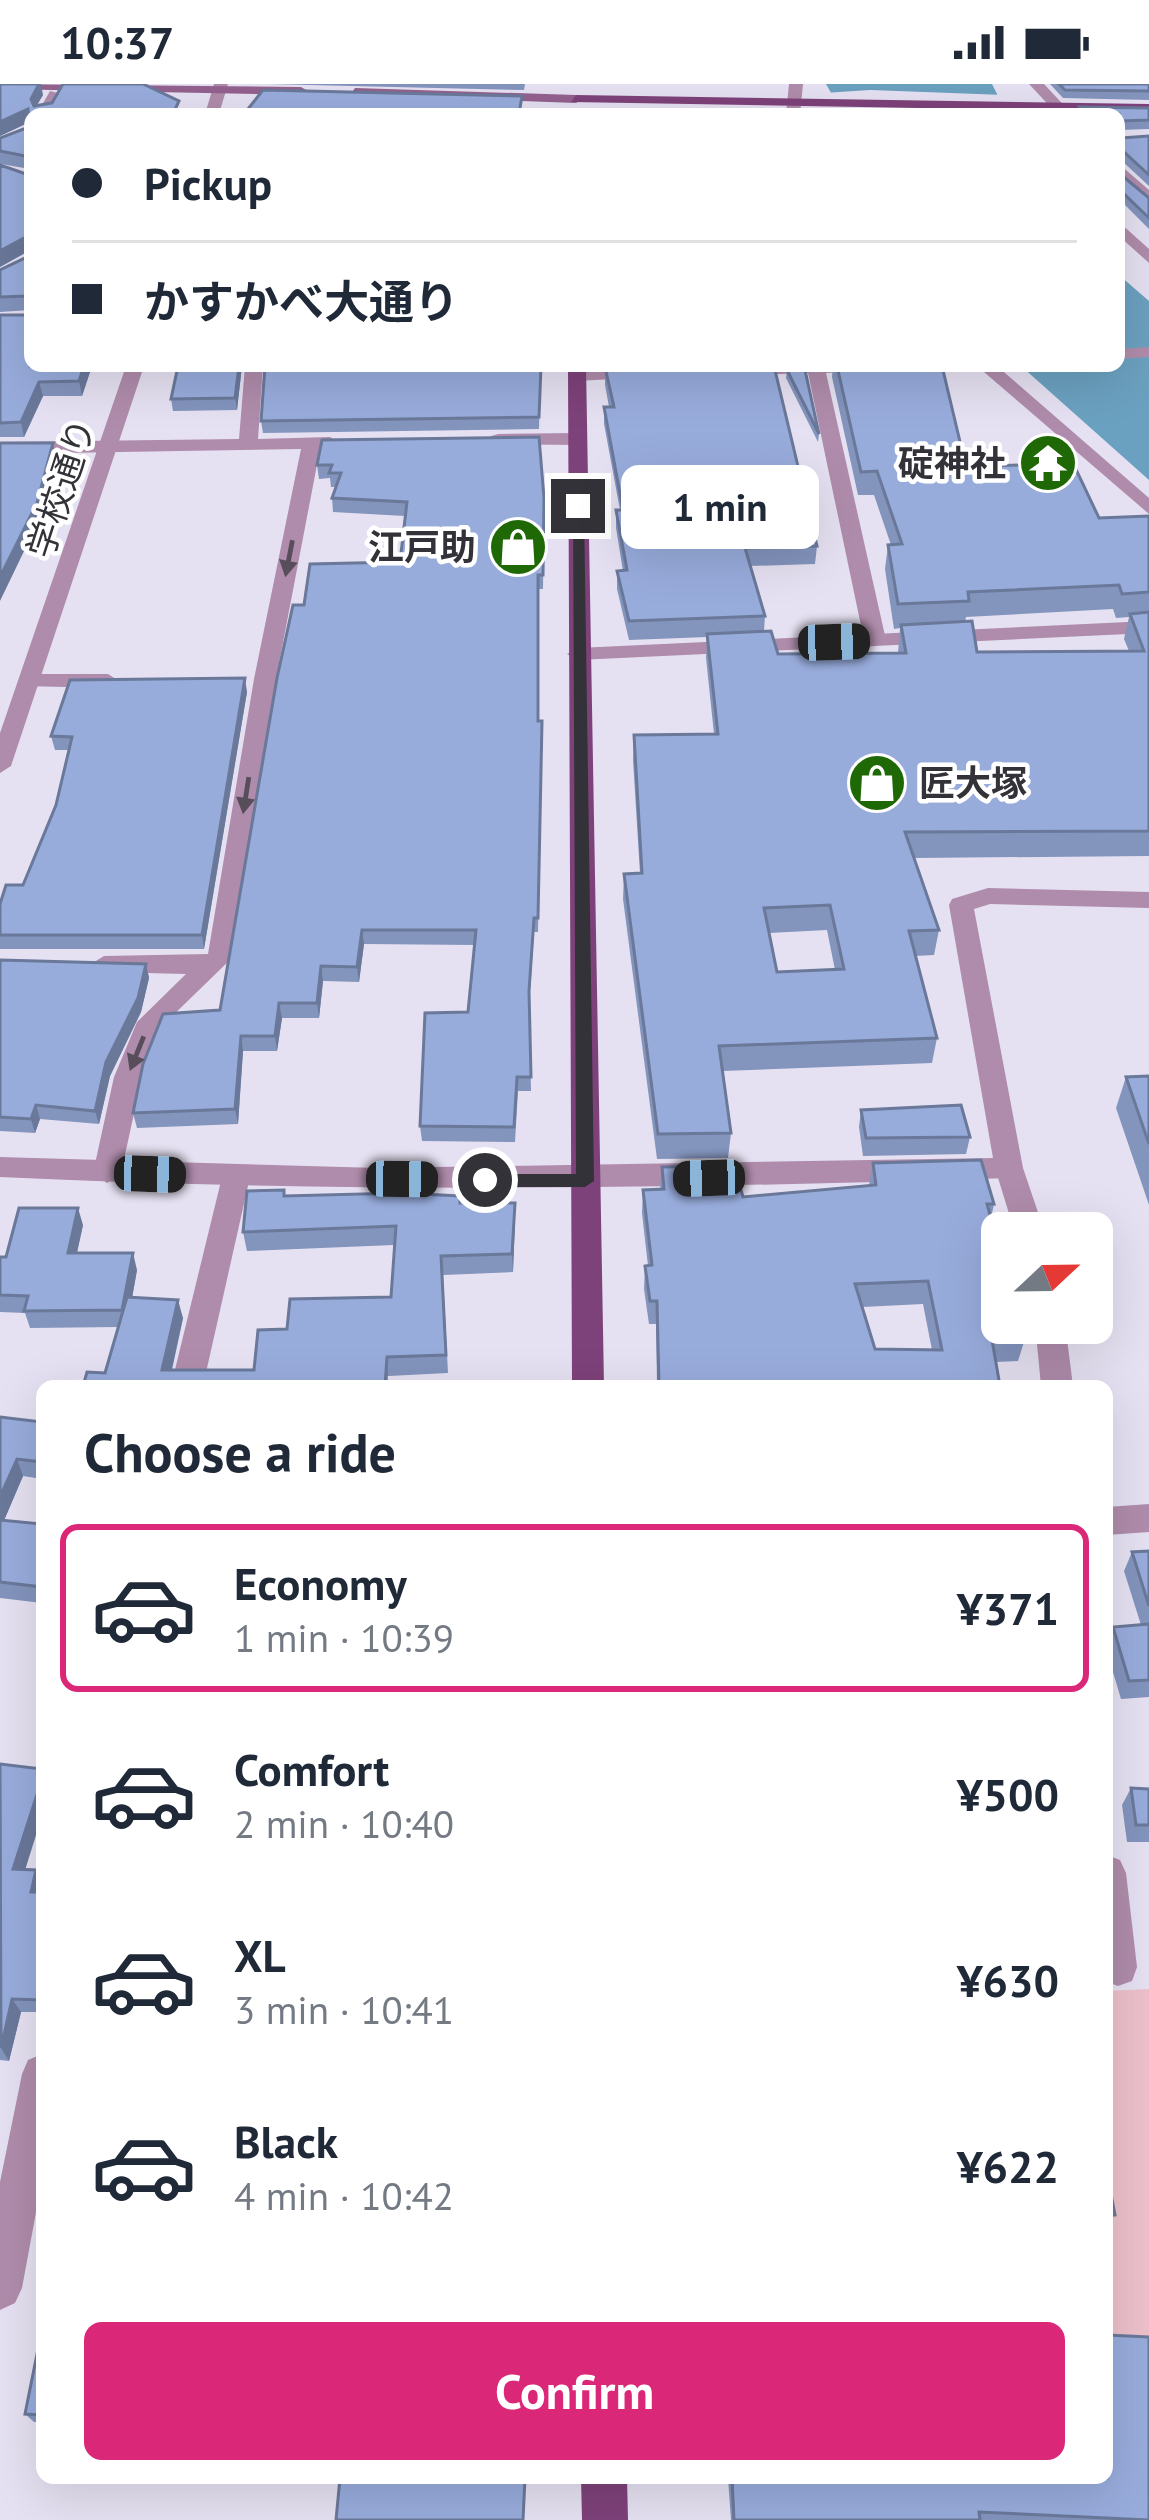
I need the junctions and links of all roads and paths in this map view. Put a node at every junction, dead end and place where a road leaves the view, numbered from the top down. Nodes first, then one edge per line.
1 (796, 84) edge
2 (1036, 84) edge
3 (0, 89) edge
4 (220, 90) edge
5 (55, 94) junction
6 (310, 94) edge
7 (333, 95) edge
8 (578, 99) edge
9 (47, 108) edge
10 (792, 108) edge
11 (1050, 108) edge
12 (1060, 108) edge
13 (1125, 174) edge
14 (1149, 199) edge
15 (1125, 233) edge
16 (1149, 258) edge
17 (133, 372) edge
18 (254, 372) edge
19 (577, 372) edge
20 (616, 372) edge
21 (817, 372) edge
22 (993, 372) edge
23 (654, 373) edge
24 (578, 439) junction
25 (485, 440) edge
26 (355, 442) edge
27 (248, 443) junction
28 (312, 443) junction
29 (111, 447) junction
30 (0, 448) edge
31 (1149, 508) edge
32 (1149, 627) edge
33 (875, 640) junction
34 (578, 654) junction
35 (124, 680) edge
36 (30, 681) junction
37 (0, 766) edge
38 (1149, 900) edge
39 (71, 963) edge
40 (212, 966) junction
41 (0, 1167) edge
42 (1009, 1168) junction
43 (106, 1173) junction
44 (236, 1177) junction
45 (585, 1181) junction
46 (1023, 1212) edge
47 (1052, 1344) edge
48 (188, 1380) edge
49 (588, 1380) edge
50 (1056, 1380) edge
51 (1149, 1518) edge
52 (1113, 1521) edge
53 (1113, 1904) edge
54 (1125, 1967) edge
55 (36, 2105) edge
56 (0, 2288) edge
57 (604, 2484) edge
58 (605, 2520) edge

1 - 10 street
2 - 12 street
3 - 4 main road
3 - 5 main road
4 - 5 main road
4 - 6 main road
5 - 9 street
7 - 8 main road
8 - 10 main road
10 - 11 main road
13 - 14 street
15 - 16 street
17 - 29 street, 学校通り
18 - 27 street
19 - 24 main road
20 - 23 street
21 - 33 street
22 - 31 street
24 - 25 street
24 - 34 main road
26 - 28 street
27 - 28 street
27 - 29 street
28 -> 40 street
29 - 30 street
29 - 36 street, 学校通り
32 - 33 street
33 - 34 street
34 - 45 main road
35 - 36 street
36 - 37 street, 学校通り
38 - 42 street
39 - 40 street
40 -> 43 street
41 - 43 street
42 - 45 street
42 - 46 street
43 - 44 street
44 - 45 street
44 - 48 street
45 - 49 main road
47 - 50 street
51 - 52 street
53 - 54 street
55 - 56 street
57 - 58 main road

